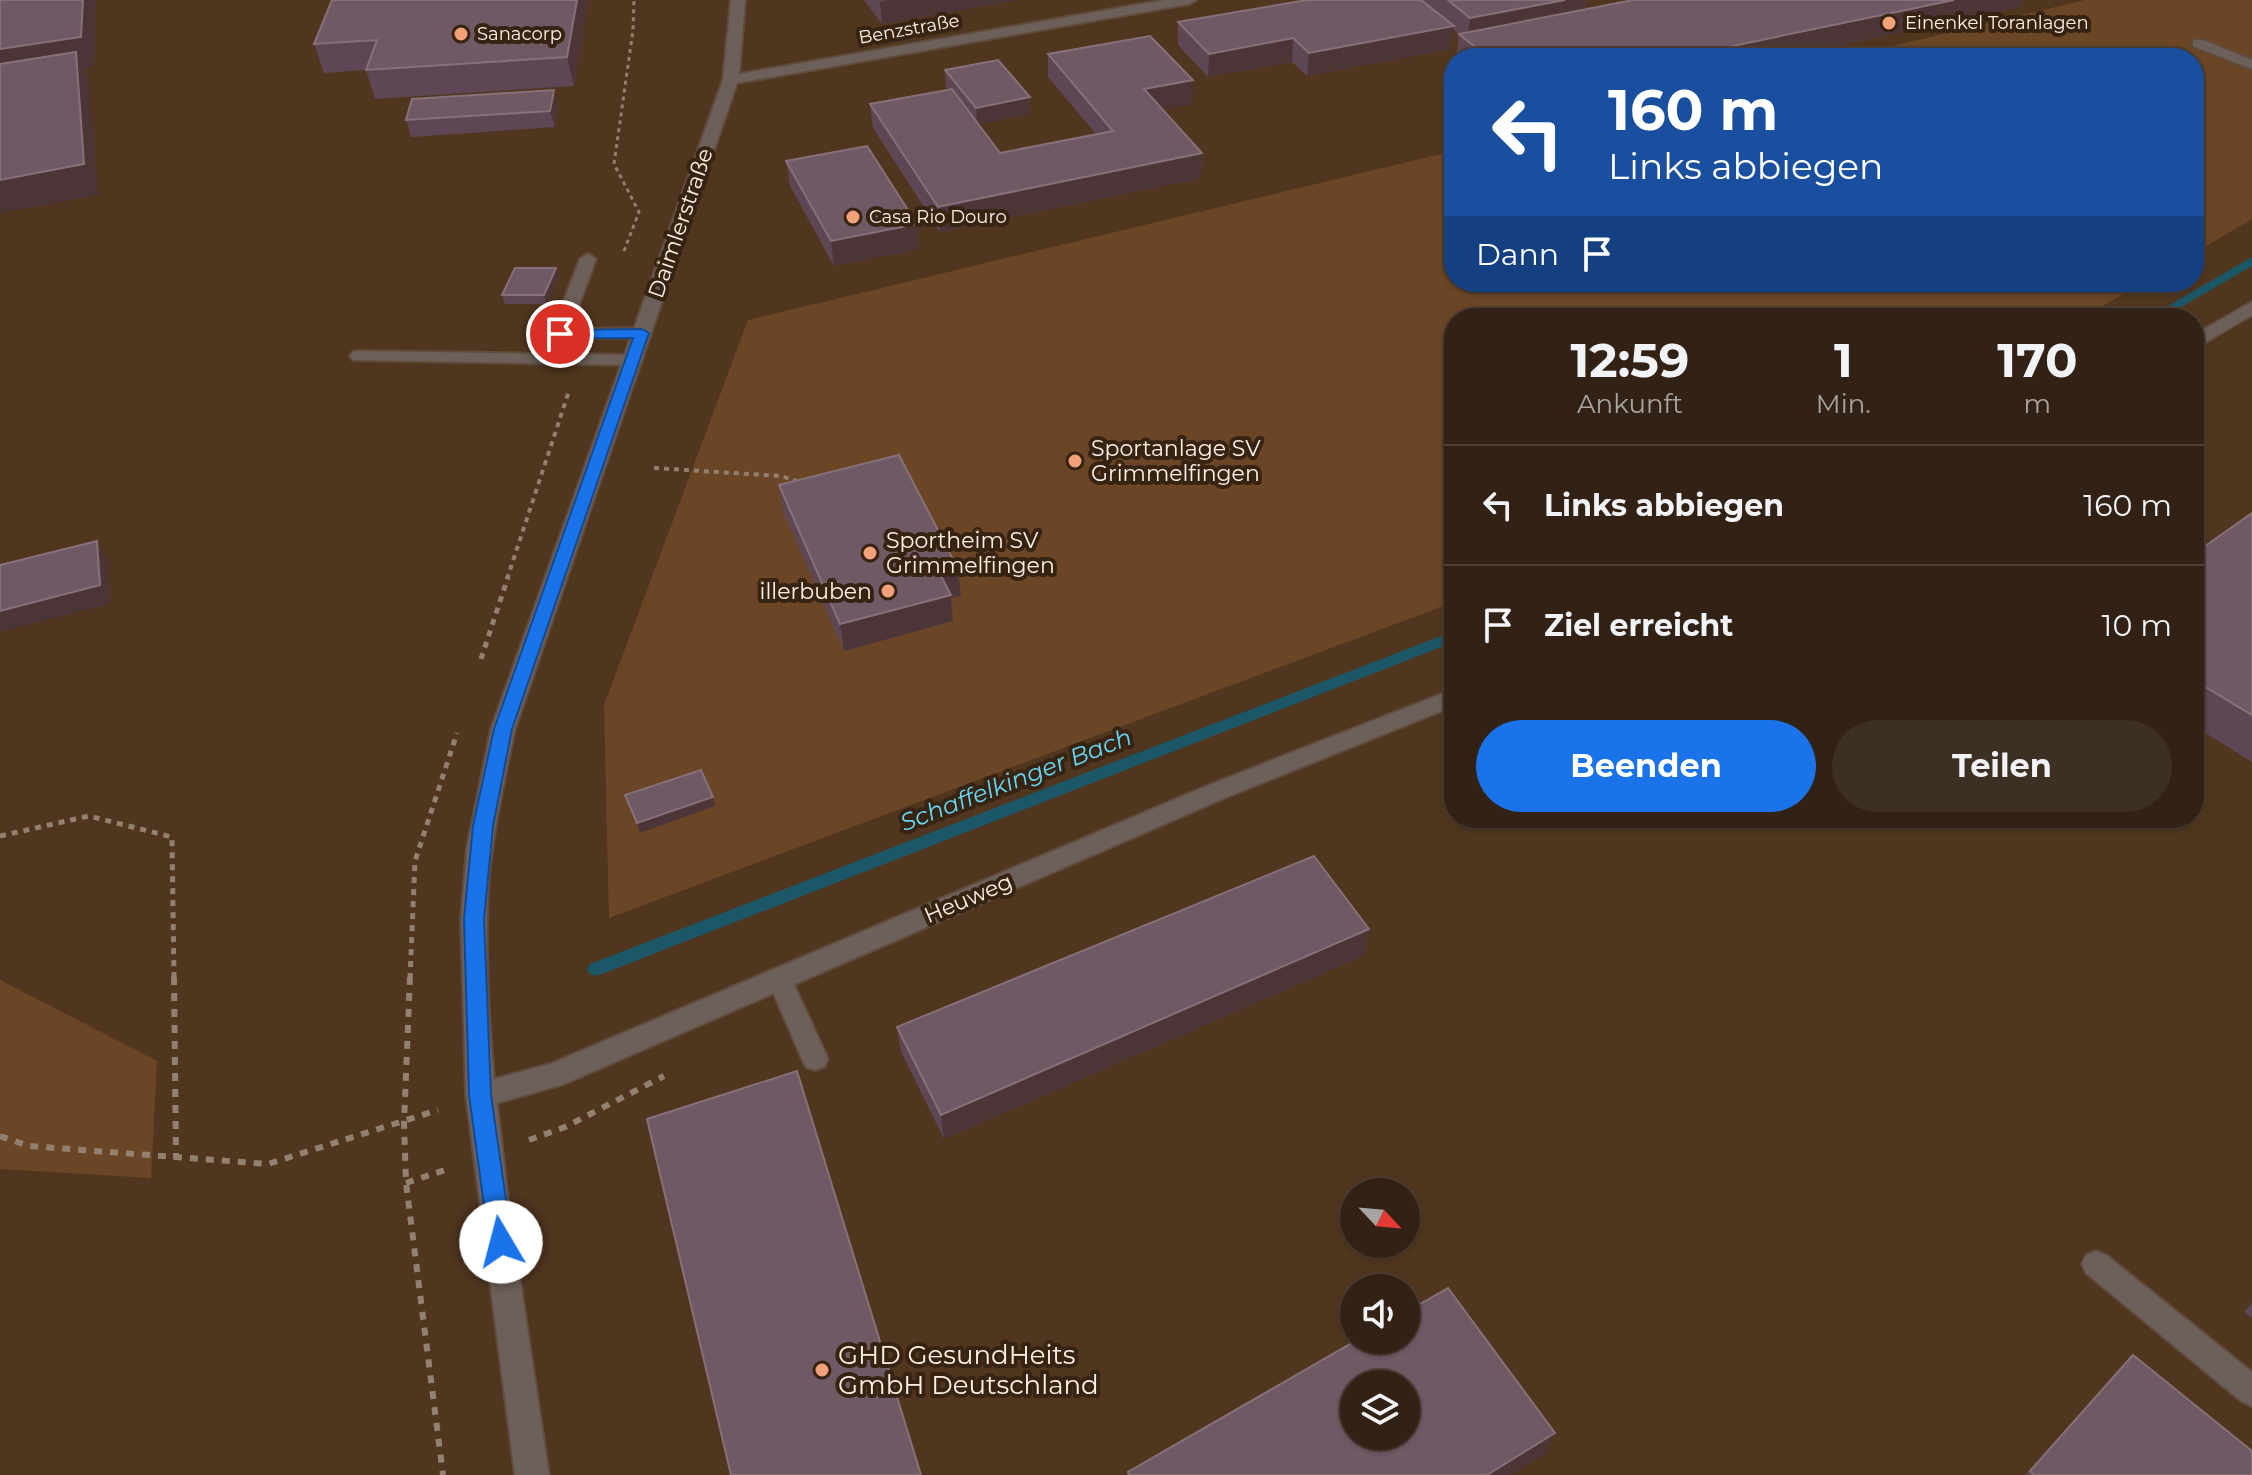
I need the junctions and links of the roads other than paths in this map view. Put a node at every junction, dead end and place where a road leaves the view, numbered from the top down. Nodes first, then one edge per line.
1 (738, 0) edge
2 (1189, 0) edge
3 (2198, 43) dead end
4 (2252, 65) edge
5 (731, 80) junction
6 (588, 259) dead end
7 (2252, 307) edge
8 (642, 333) junction
9 (2204, 337) edge
10 (359, 356) dead end
11 (632, 360) junction
12 (1444, 701) edge
13 (779, 978) junction
14 (815, 1059) dead end
15 (480, 1095) junction
16 (2096, 1264) dead end
17 (2252, 1391) edge
18 (532, 1475) edge

1 - 5 street, Daimlerstraße
2 - 5 street, Benzstraße
3 - 4 lane
5 - 8 street, Daimlerstraße
6 - 8 lane
7 - 9 street
8 - 11 street, Daimlerstraße
10 - 11 lane
11 - 15 street, Daimlerstraße
12 - 13 street, Heuweg
13 - 14 lane
13 - 15 street, Heuweg
15 - 18 street, Daimlerstraße
16 - 17 lane

